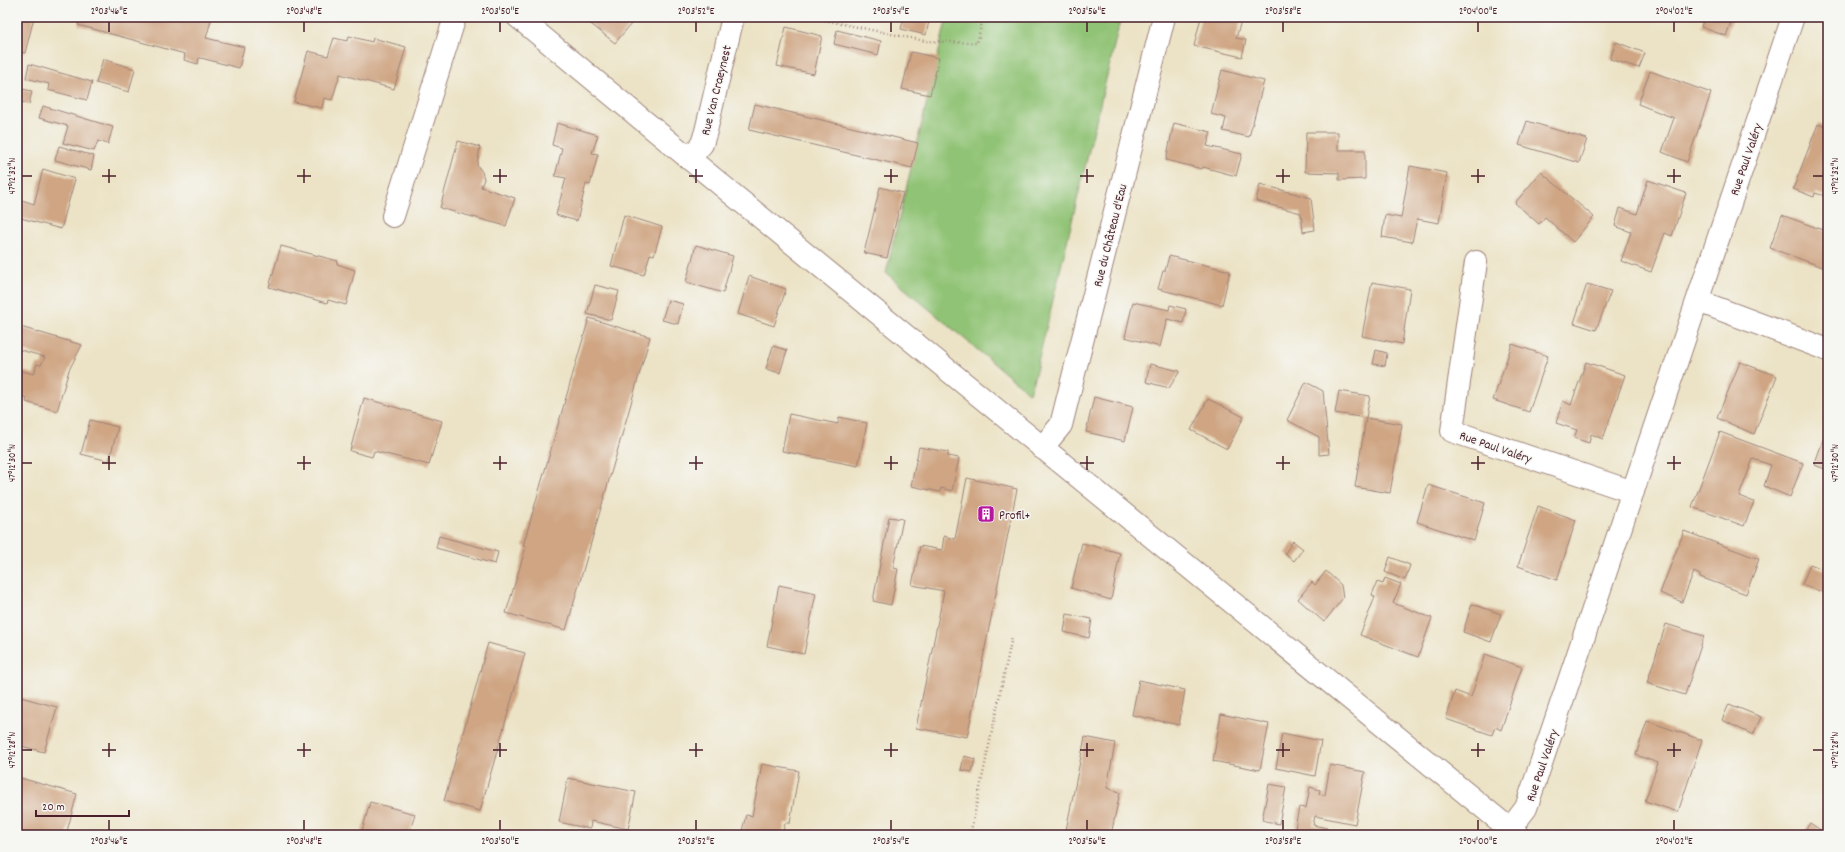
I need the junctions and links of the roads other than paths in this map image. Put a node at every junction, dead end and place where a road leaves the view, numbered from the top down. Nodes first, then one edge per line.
1 (455, 17) edge
2 (518, 17) edge
3 (733, 17) edge
4 (1164, 17) edge
5 (1793, 17) edge
6 (689, 159) junction
7 (393, 216) dead end
8 (1476, 262) dead end
9 (1698, 301) junction
10 (1828, 350) edge
11 (1042, 448) junction
12 (1633, 492) junction
13 (1514, 832) edge

1 - 7 street
2 - 6 street
3 - 6 street, Rue Van Craeynest
4 - 11 street, Rue du Château d'Eau
5 - 9 street, Rue Paul Valéry
6 - 11 street
8 - 12 street, Rue Paul Valéry
9 - 10 street
9 - 12 street, Rue Paul Valéry
11 - 13 street
12 - 13 street, Rue Paul Valéry

